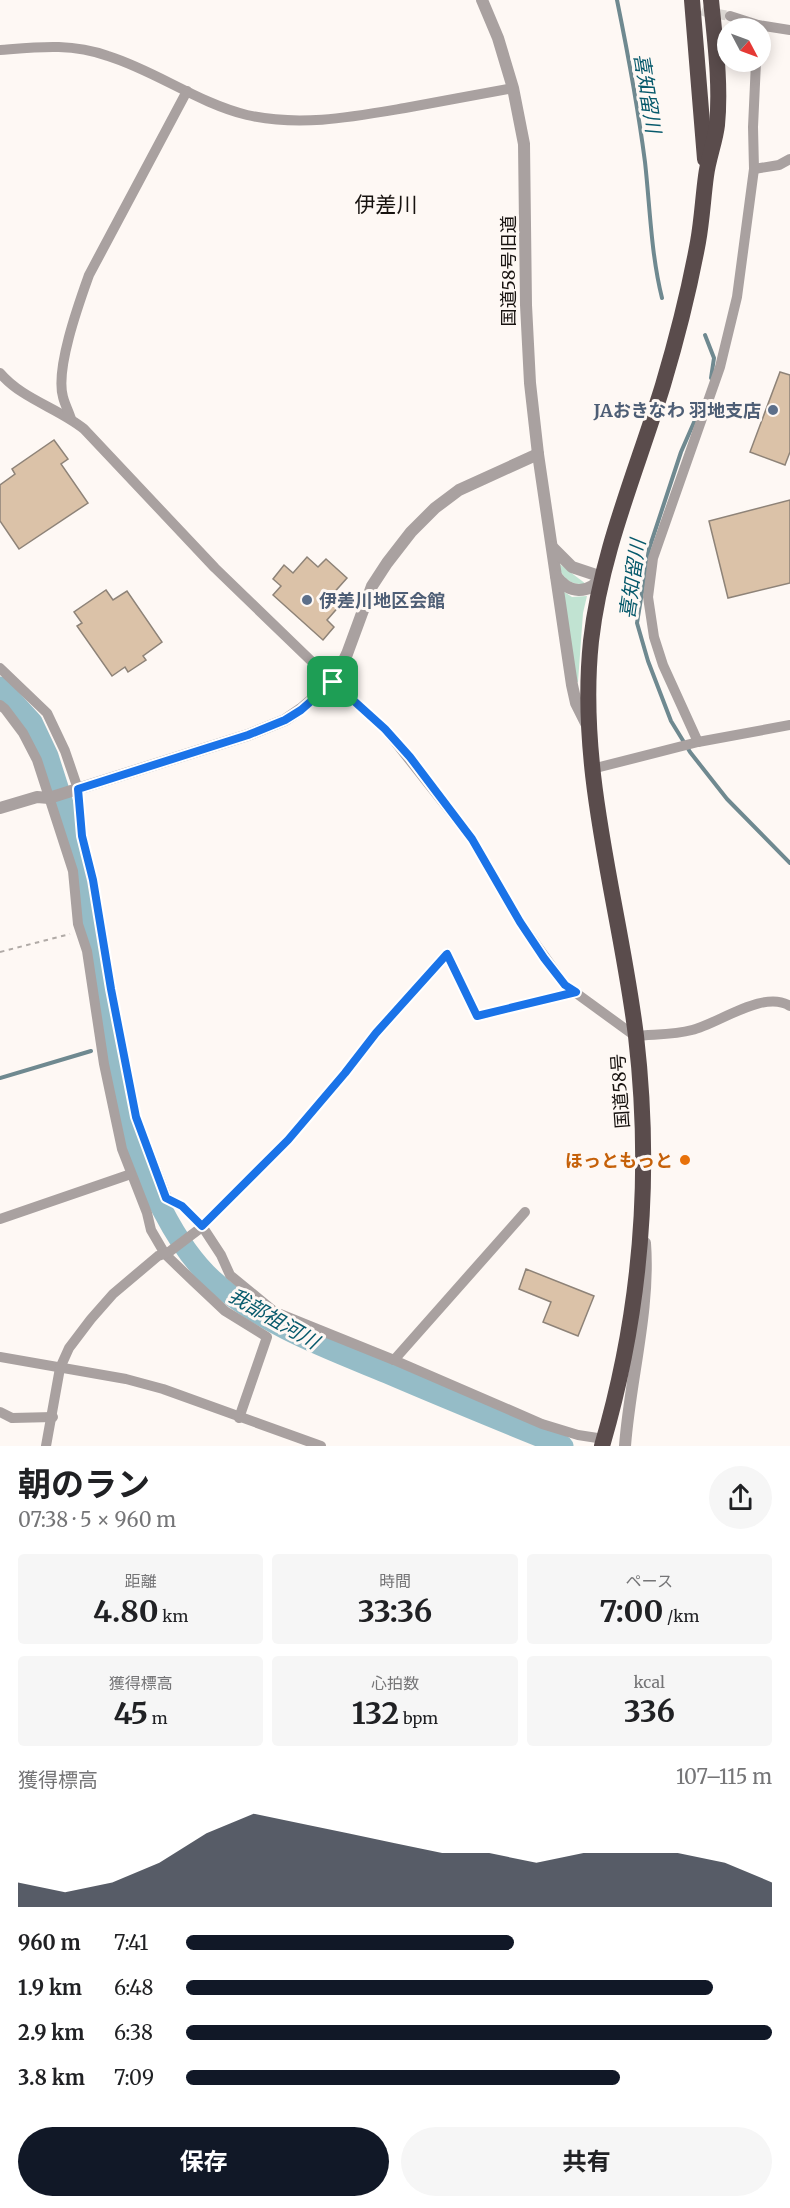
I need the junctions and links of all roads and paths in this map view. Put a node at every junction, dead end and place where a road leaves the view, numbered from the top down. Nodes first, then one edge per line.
1 (482, 0) edge
2 (711, 0) edge
3 (686, 1) edge
4 (730, 16) tunnel mouth
5 (735, 18) edge
6 (771, 28) edge
7 (790, 30) edge
8 (0, 50) edge
9 (756, 72) edge
10 (513, 88) junction
11 (186, 91) junction
12 (790, 159) edge
13 (754, 169) junction
14 (707, 171) junction
15 (0, 373) edge
16 (71, 419) junction
17 (538, 454) junction
18 (551, 546) junction
19 (555, 573) junction
20 (602, 577) junction
21 (0, 668) edge
22 (333, 682) junction
23 (0, 705) edge
24 (790, 725) edge
25 (589, 728) junction
26 (696, 743) junction
27 (592, 769) junction
28 (74, 790) junction
29 (50, 798) junction
30 (0, 808) edge
31 (81, 931) junction
32 (0, 952) edge
33 (576, 992) junction
34 (790, 1006) edge
35 (636, 1035) junction
36 (131, 1174) junction
37 (643, 1208) junction
38 (525, 1212) dead end
39 (0, 1219) edge
40 (200, 1228) junction
41 (167, 1253) junction
42 (0, 1357) edge
43 (394, 1360) junction
44 (60, 1368) junction
45 (0, 1412) edge
46 (53, 1417) junction
47 (239, 1418) junction
48 (603, 1442) edge
49 (46, 1446) edge
50 (321, 1446) edge
51 (625, 1446) edge

1 - 10 street, 国道58号旧道
2 - 14 highway
3 - 14 highway
4 - 5 street
6 - 7 street
8 - 11 street
9 - 13 street
10 - 11 street
10 - 17 street, 国道58号旧道
11 - 16 street
12 - 13 street
13 - 26 street
14 - 20 highway, 国道58号
15 - 16 street
16 - 22 street
17 - 18 street, 国道58号旧道
17 - 22 street
18 - 19 street, 国道58号旧道
18 - 20 street
19 - 20 street
19 - 25 street, 国道58号旧道
20 - 25 highway, 国道58号
21 - 28 street
22 - 28 street
22 - 33 street
23 - 29 street
24 - 26 street
25 - 27 highway, 国道58号
26 - 27 street
27 - 35 highway, 国道58号
28 - 29 street
28 - 40 street
29 - 30 street
29 - 31 street
31 - 32 path
31 - 36 street
33 - 35 street
33 - 40 street
34 - 35 street
35 - 37 highway, 国道58号
36 - 39 street
36 - 41 street
37 - 48 highway, 国道58号
37 - 51 street
38 - 43 street
40 - 41 street
40 - 43 street
41 - 44 street
41 - 47 street
42 - 44 street
43 - 48 street
44 - 46 street
44 - 47 street
45 - 46 street
46 - 49 street
47 - 50 street

